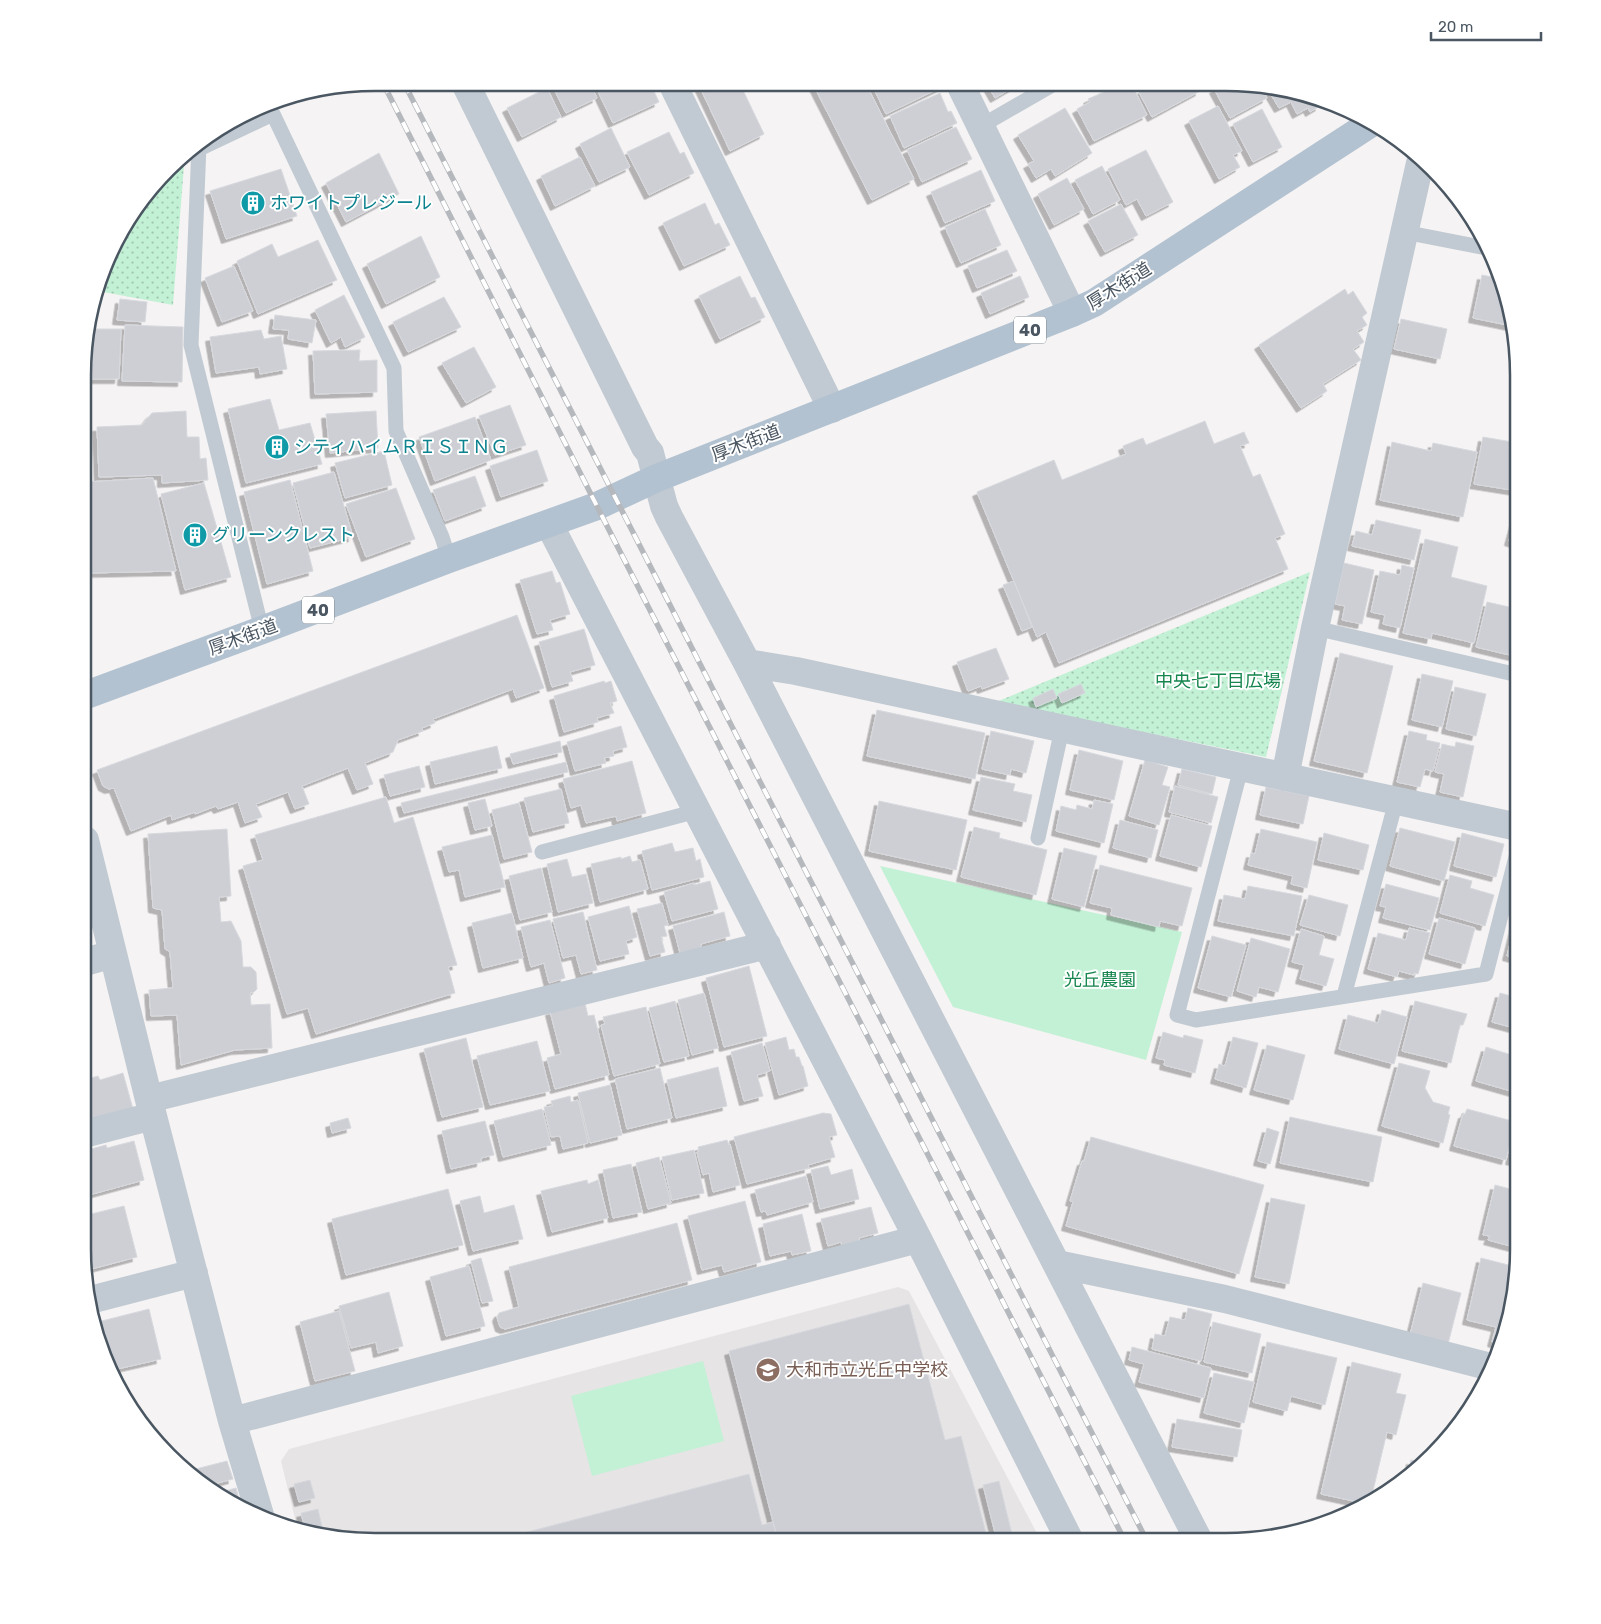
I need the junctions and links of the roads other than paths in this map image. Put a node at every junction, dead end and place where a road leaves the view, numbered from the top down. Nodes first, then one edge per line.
1 (469, 91) edge
2 (676, 91) edge
3 (964, 91) edge
4 (1042, 91) edge
5 (981, 126) junction
6 (1365, 127) edge
7 (217, 139) edge
8 (199, 153) edge
9 (1419, 167) edge
10 (1404, 232) junction
11 (1479, 247) edge
12 (1072, 313) junction
13 (832, 410) junction
14 (657, 478) junction
15 (549, 524) junction
16 (449, 560) junction
17 (1315, 628) junction
18 (262, 630) junction
19 (747, 663) junction
20 (1510, 673) edge
21 (91, 693) edge
22 (1062, 729) junction
23 (1241, 768) junction
24 (1285, 777) junction
25 (1396, 801) junction
26 (697, 811) junction
27 (1510, 825) edge
28 (1038, 838) dead end
29 (542, 852) dead end
30 (91, 864) edge
31 (1510, 880) edge
32 (767, 945) junction
33 (113, 954) junction
34 (91, 960) edge
35 (1344, 996) junction
36 (151, 1107) junction
37 (91, 1131) edge
38 (918, 1239) junction
39 (1057, 1264) junction
40 (194, 1273) junction
41 (96, 1298) edge
42 (1485, 1365) edge
43 (232, 1421) junction
44 (258, 1507) edge
45 (1066, 1533) edge
46 (1195, 1533) edge

1 - 14 street
2 - 13 street
3 - 5 street
4 - 5 lane
5 - 12 street
6 - 12 main road, 厚木街道 / 40
7 - 16 lane
8 - 18 lane
9 - 10 street
10 - 11 lane
10 - 17 street
12 - 13 main road, 厚木街道 / 40
13 - 14 main road, 厚木街道 / 40
14 - 15 main road, 厚木街道 / 40
14 - 19 street
15 - 16 main road, 厚木街道 / 40
15 - 26 street
16 - 18 main road, 厚木街道 / 40
17 - 20 lane
17 - 24 street
18 - 21 main road, 厚木街道 / 40
19 - 22 street
19 - 39 street
22 - 23 street
22 - 28 lane
23 - 24 street
23 - 35 lane
24 - 25 street
25 - 27 street
25 - 35 lane
26 - 29 lane
26 - 32 street
30 - 33 street
31 - 35 lane
32 - 36 street
32 - 38 street
33 - 34 street
33 - 36 street
36 - 37 street
36 - 40 street
38 - 43 street
38 - 45 street
39 - 42 street
39 - 46 street
40 - 41 street
40 - 43 street
43 - 44 street

